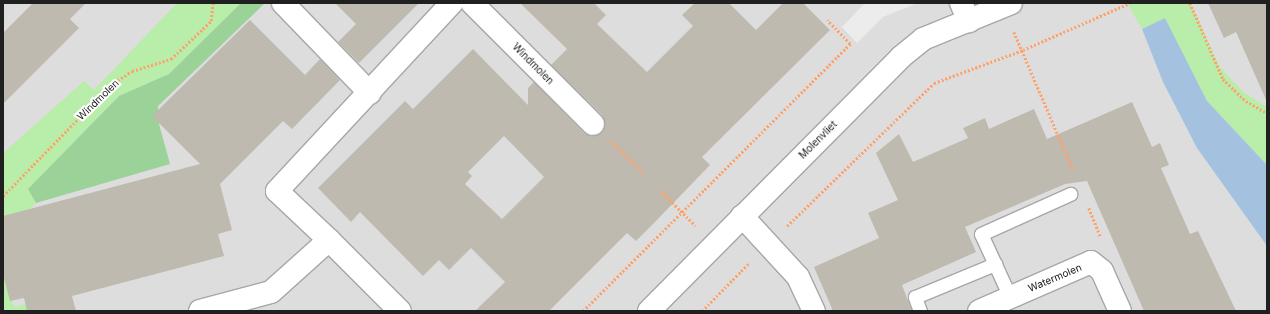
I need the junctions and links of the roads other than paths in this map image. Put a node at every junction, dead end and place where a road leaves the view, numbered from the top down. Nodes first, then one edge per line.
1 (283, 3) edge
2 (452, 3) edge
3 (472, 3) edge
4 (1006, 5) edge
5 (965, 12) edge
6 (370, 93) junction
7 (593, 124) road end
8 (1070, 194) dead end
9 (742, 216) junction
10 (329, 240) junction
11 (995, 264) junction
12 (1010, 297) junction
13 (200, 311) edge
14 (400, 311) edge
15 (649, 311) edge
16 (814, 311) edge
17 (920, 311) edge
18 (979, 311) edge
19 (1120, 311) edge

1 - 6 street
2 - 6 street
3 - 7 street, Windmolen
4 - 5 street, Molenvliet
5 - 9 street, Molenvliet
6 - 10 street
8 - 11 lane
9 - 15 street, Molenvliet
9 - 16 street
10 - 13 street
10 - 14 street
11 - 12 lane
11 - 17 lane
12 - 18 street, Watermolen
12 - 19 street, Watermolen

